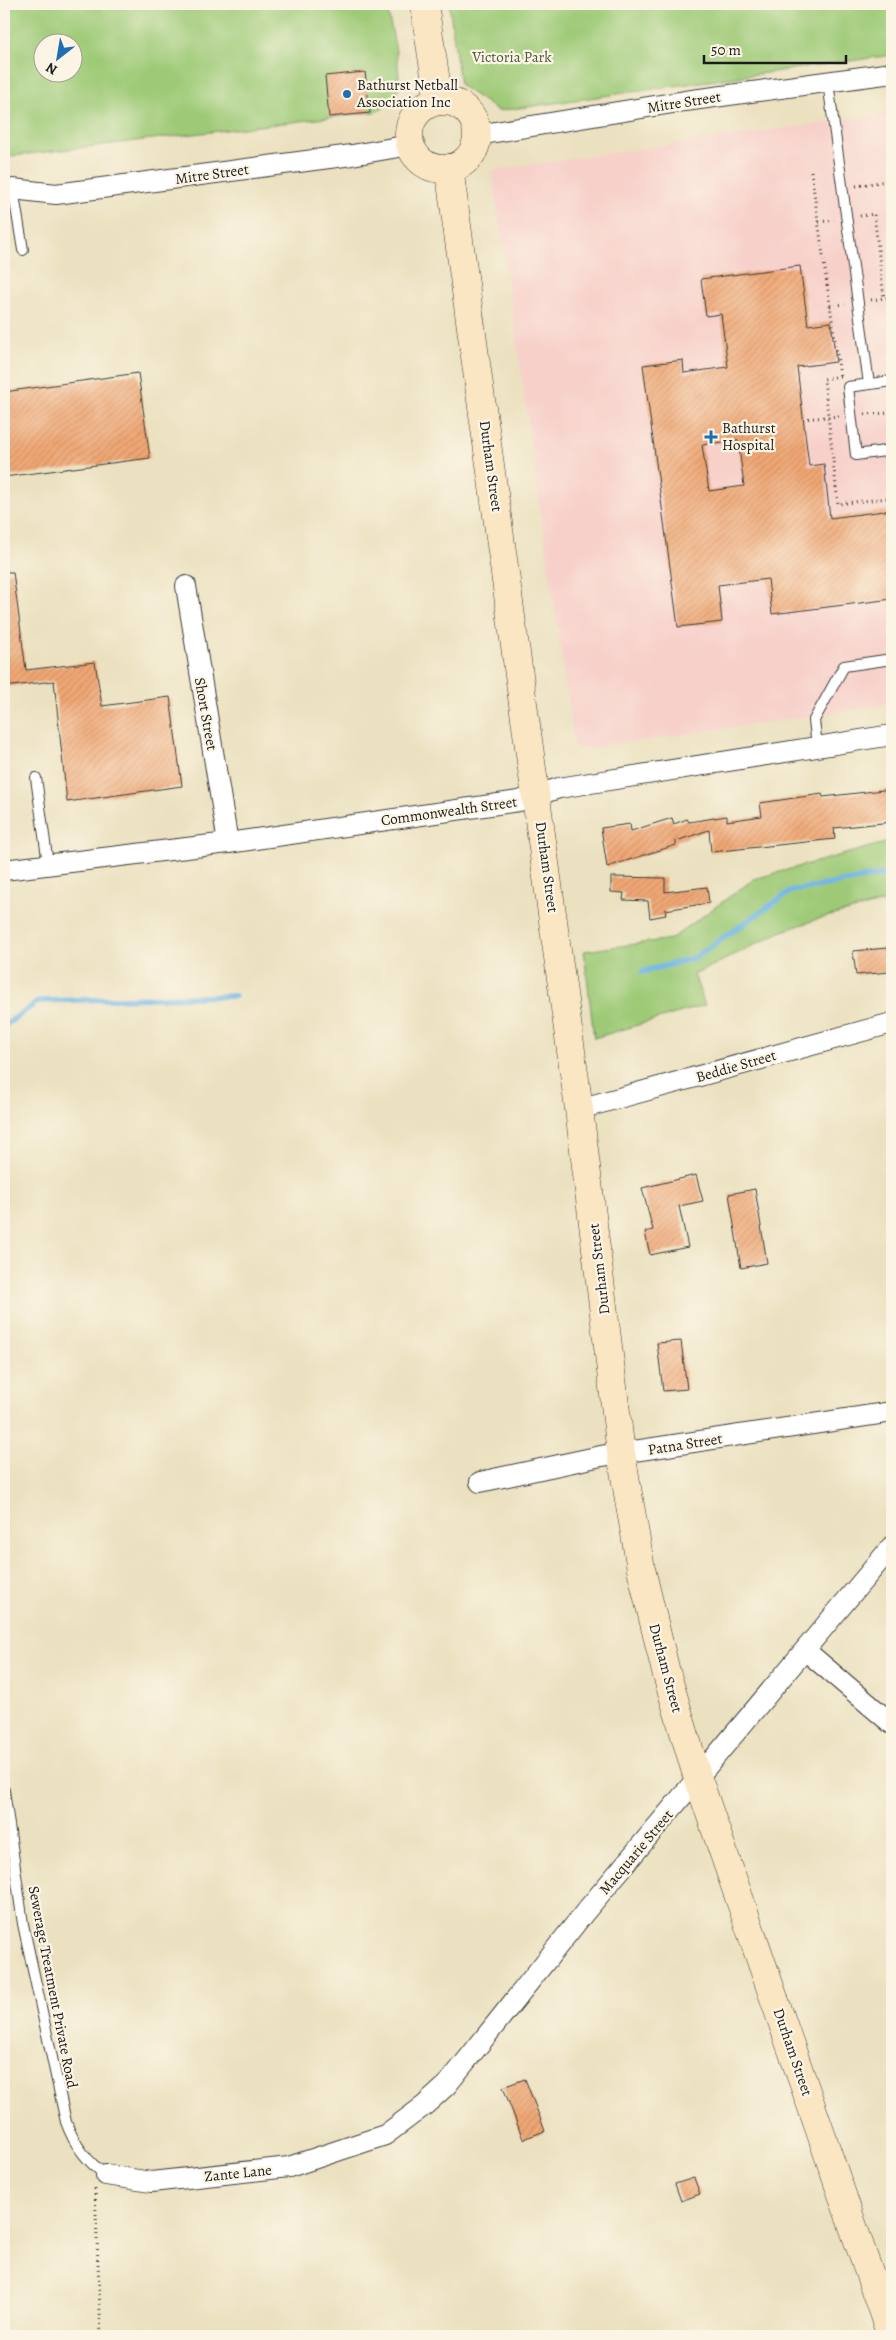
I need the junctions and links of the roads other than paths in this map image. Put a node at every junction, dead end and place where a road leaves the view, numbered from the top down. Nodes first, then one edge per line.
1 (424, 4) edge
2 (892, 73) edge
3 (828, 82) junction
4 (439, 100) junction
5 (477, 136) junction
6 (410, 145) junction
7 (449, 168) junction
8 (8, 193) edge
9 (23, 250) dead end
10 (892, 381) edge
11 (869, 384) junction
12 (892, 450) edge
13 (186, 586) dead end
14 (892, 659) edge
15 (892, 735) edge
16 (817, 746) junction
17 (36, 778) dead end
18 (537, 795) junction
19 (228, 842) junction
20 (48, 864) junction
21 (4, 870) edge
22 (892, 1023) edge
23 (580, 1109) junction
24 (892, 1412) edge
25 (621, 1453) junction
26 (480, 1482) dead end
27 (892, 1546) edge
28 (806, 1651) junction
29 (892, 1724) edge
30 (698, 1779) junction
31 (4, 1790) edge
32 (366, 2142) joint
33 (106, 2175) joint
34 (891, 2336) edge

1 - 4 main road
2 - 3 street, Mitre Street
3 - 5 street, Mitre Street
3 - 11 lane
4 - 5 main road
4 - 6 main road
5 - 7 main road
6 - 7 main road
6 - 8 street, Mitre Street
7 - 18 main road, Durham Street
8 - 9 lane
10 - 11 lane
11 - 12 lane
13 - 19 street, Short Street
14 - 16 lane
15 - 16 street, Commonwealth Street
16 - 18 street, Commonwealth Street
17 - 20 lane
18 - 19 street, Commonwealth Street
18 - 23 main road, Durham Street
19 - 20 street, Commonwealth Street
20 - 21 street, Commonwealth Street
22 - 23 street, Beddie Street
23 - 25 main road, Durham Street
24 - 25 street, Patna Street
25 - 26 street, Patna Street
25 - 30 main road, Durham Street
27 - 28 street, Macquarie Street
28 - 29 street
28 - 30 street, Macquarie Street
30 - 32 street, Macquarie Street
30 - 34 main road, Durham Street
31 - 33 lane, Sewerage Treatment Private Road
32 - 33 street, Zante Lane

